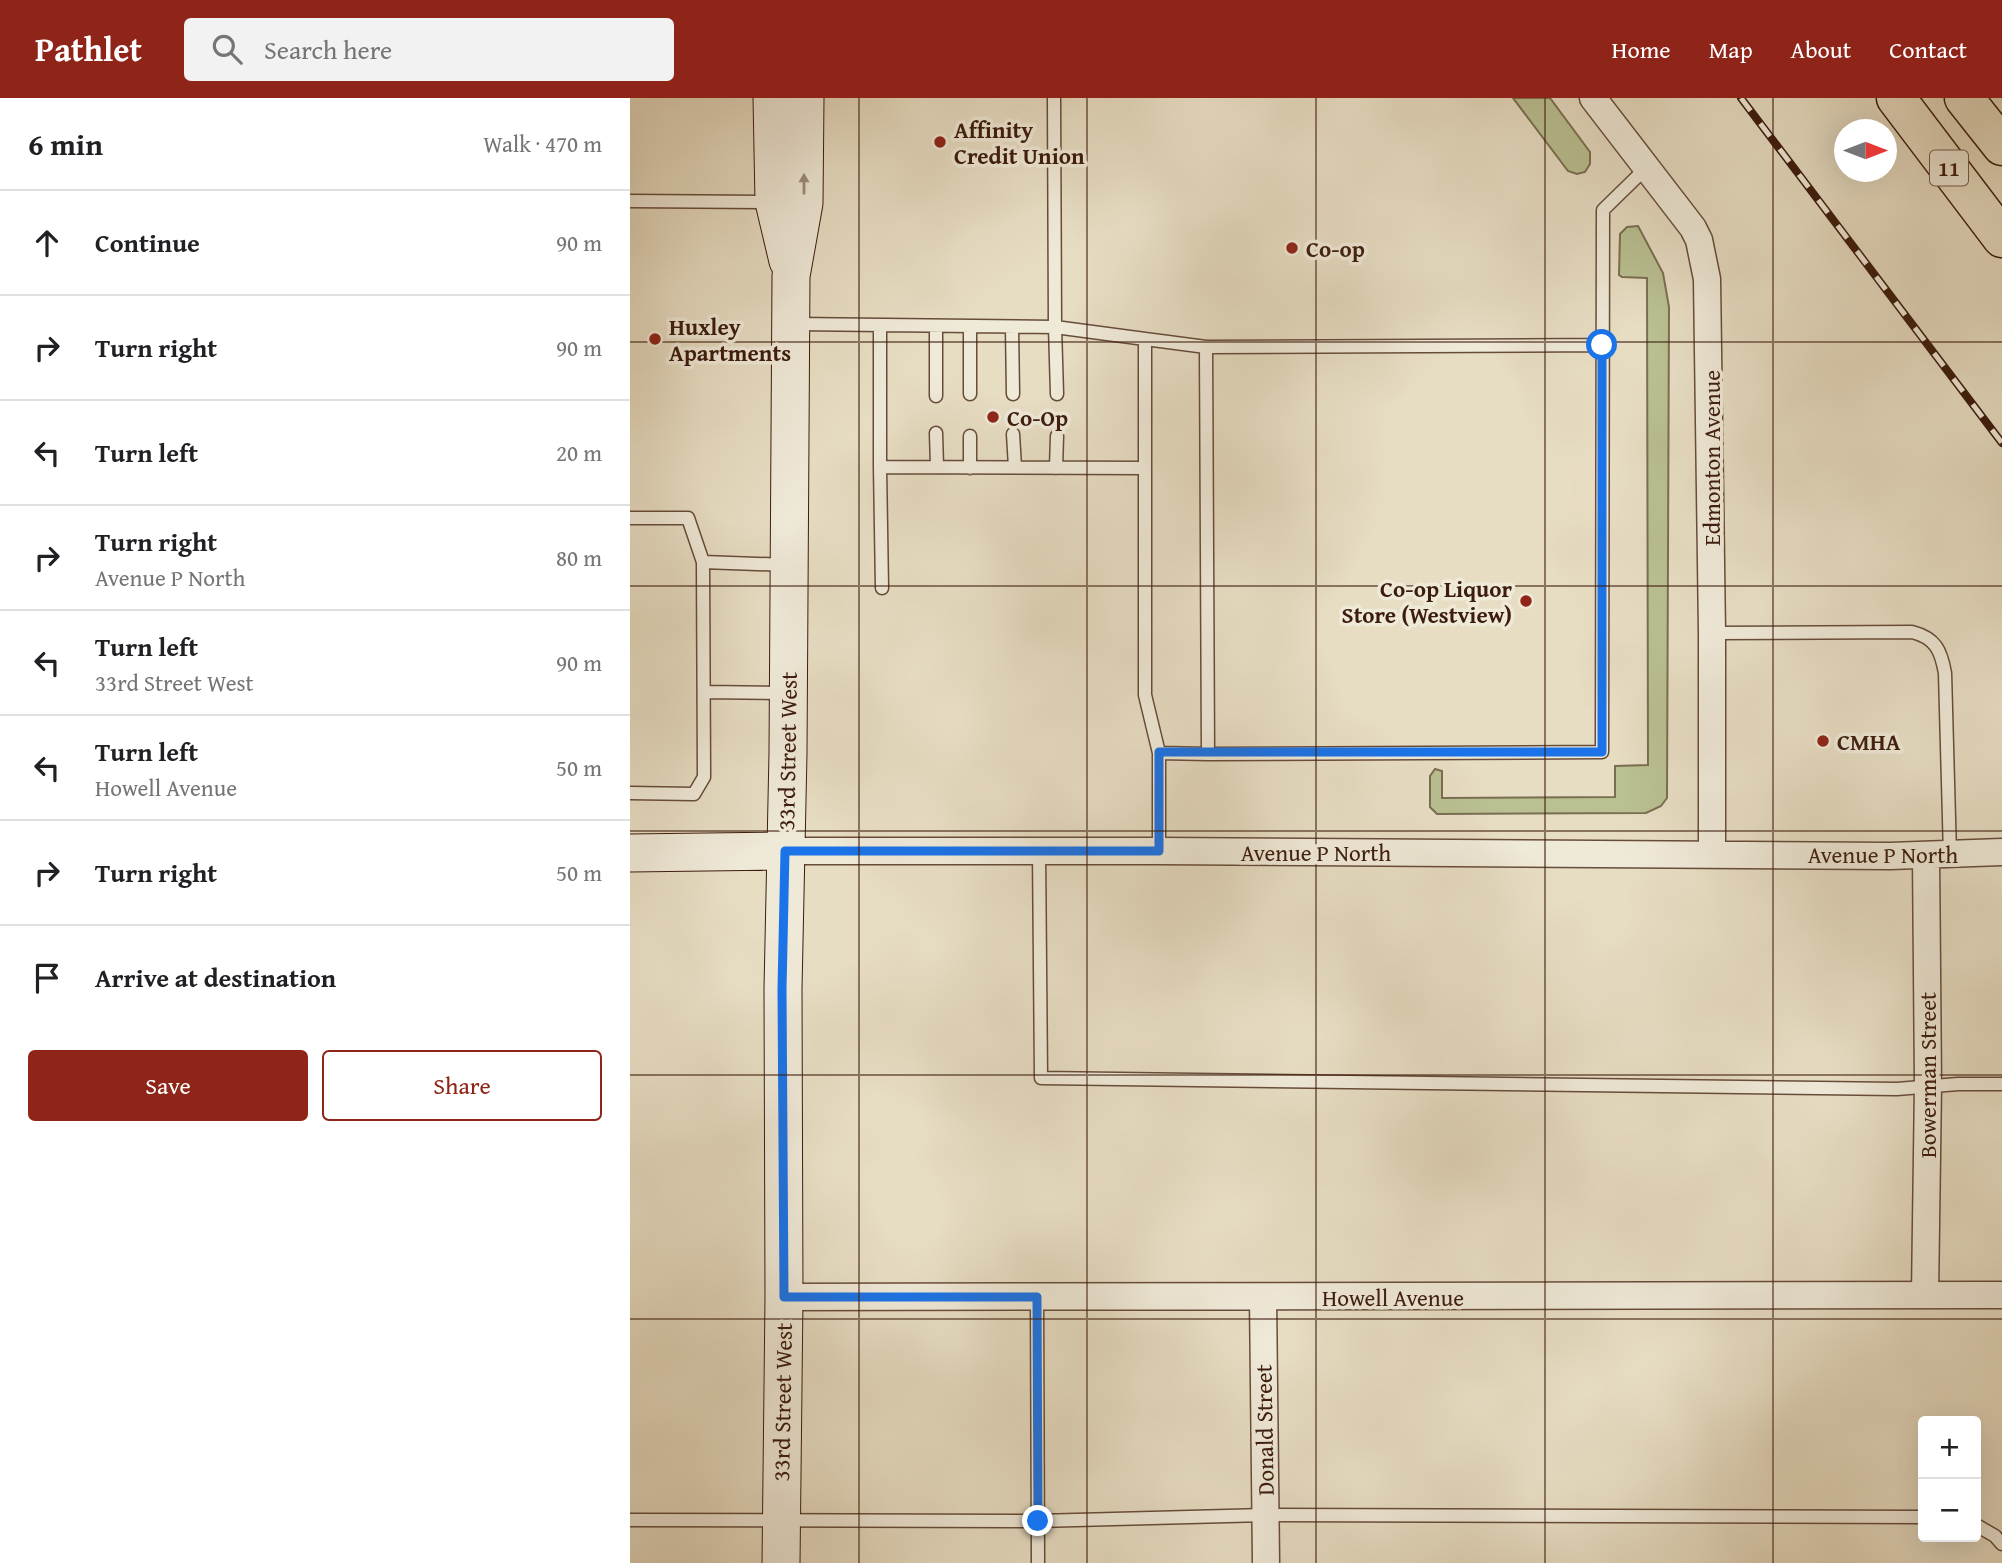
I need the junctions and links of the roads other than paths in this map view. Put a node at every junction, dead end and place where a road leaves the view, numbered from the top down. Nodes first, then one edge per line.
1 (772, 98) edge
2 (805, 98) edge
3 (1054, 98) edge
4 (1593, 98) edge
5 (1896, 98) edge
6 (1964, 98) edge
7 (2002, 146) edge
8 (1646, 168) junction
9 (630, 201) edge
10 (774, 202) junction
11 (2002, 238) edge
12 (791, 276) junction
13 (792, 324) junction
14 (880, 325) junction
15 (936, 326) junction
16 (970, 326) junction
17 (1012, 327) junction
18 (1055, 327) junction
19 (1145, 339) junction
20 (1602, 345) junction
21 (1206, 347) junction
22 (970, 394) dead end
23 (1013, 394) dead end
24 (1057, 394) dead end
25 (936, 396) dead end
26 (936, 433) dead end
27 (1013, 434) dead end
28 (970, 436) dead end
29 (1057, 436) dead end
30 (880, 467) junction
31 (937, 467) junction
32 (1015, 467) junction
33 (970, 468) junction
34 (1056, 468) junction
35 (1144, 468) junction
36 (630, 518) edge
37 (703, 562) junction
38 (788, 565) junction
39 (882, 588) dead end
40 (1712, 633) junction
41 (704, 692) junction
42 (788, 694) junction
43 (1159, 752) junction
44 (1208, 754) junction
45 (630, 793) edge
46 (785, 851) junction
47 (1039, 851) junction
48 (1159, 851) junction
49 (2002, 852) edge
50 (630, 853) edge
51 (1712, 853) junction
52 (1938, 855) junction
53 (2002, 1084) edge
54 (1927, 1085) junction
55 (2002, 1294) edge
56 (1925, 1295) junction
57 (784, 1297) junction
58 (1037, 1297) junction
59 (1263, 1297) junction
60 (1265, 1515) junction
61 (1918, 1517) edge
62 (630, 1520) edge
63 (781, 1520) junction
64 (1038, 1521) junction
65 (1981, 1528) edge
66 (2002, 1544) edge
67 (781, 1563) edge
68 (1038, 1563) edge
69 (1266, 1563) edge

1 - 10 main road, 33rd Street West
12 -> 2 main road, 33rd Street West
3 - 18 lane
4 - 8 street, Edmonton Avenue
5 - 11 highway, 11
6 - 7 highway, 11
8 - 20 lane
8 - 40 street, Edmonton Avenue
9 - 10 lane
10 - 12 main road, 33rd Street West
12 - 13 main road, 33rd Street West
13 - 14 lane
13 - 38 main road, 33rd Street West
14 - 15 lane
14 - 30 lane
15 - 16 lane
15 - 25 lane
16 - 17 lane
16 - 22 lane
17 - 18 lane
17 - 23 lane
18 - 19 lane
18 - 24 lane
19 - 21 lane
19 - 35 lane
20 - 21 lane
20 - 44 lane
21 - 44 lane
26 - 31 lane
27 - 32 lane
28 - 33 lane
29 - 34 lane
30 - 31 lane
30 - 39 lane
31 - 33 lane
32 - 33 lane
32 - 34 lane
34 - 35 lane
35 - 43 lane
36 - 37 lane
37 - 38 lane
37 - 41 lane
38 - 42 main road, 33rd Street West
40 - 51 street, Edmonton Avenue
40 - 52 lane
41 - 42 lane
41 - 45 lane
42 - 46 main road, 33rd Street West
43 - 44 lane
43 - 48 lane
46 - 47 street, Avenue P North
46 - 50 main road, Avenue P North
46 - 57 main road, 33rd Street West
47 - 48 street, Avenue P North
47 - 54 lane
48 - 51 street, Avenue P North
49 - 52 street, Avenue P North
51 - 52 street, Avenue P North
52 - 54 street, Bowerman Street
53 - 54 lane
54 - 56 street, Bowerman Street
55 - 56 street, Howell Avenue
56 - 59 street, Howell Avenue
57 - 58 street, Howell Avenue
57 - 63 main road, 33rd Street West
58 - 59 street, Howell Avenue
58 - 64 lane
59 - 60 street, Donald Street
60 - 61 lane
60 - 64 lane
60 - 69 street, Donald Street
62 - 63 lane
63 - 64 lane
63 - 67 main road, 33rd Street West
64 - 68 lane
65 - 66 lane

